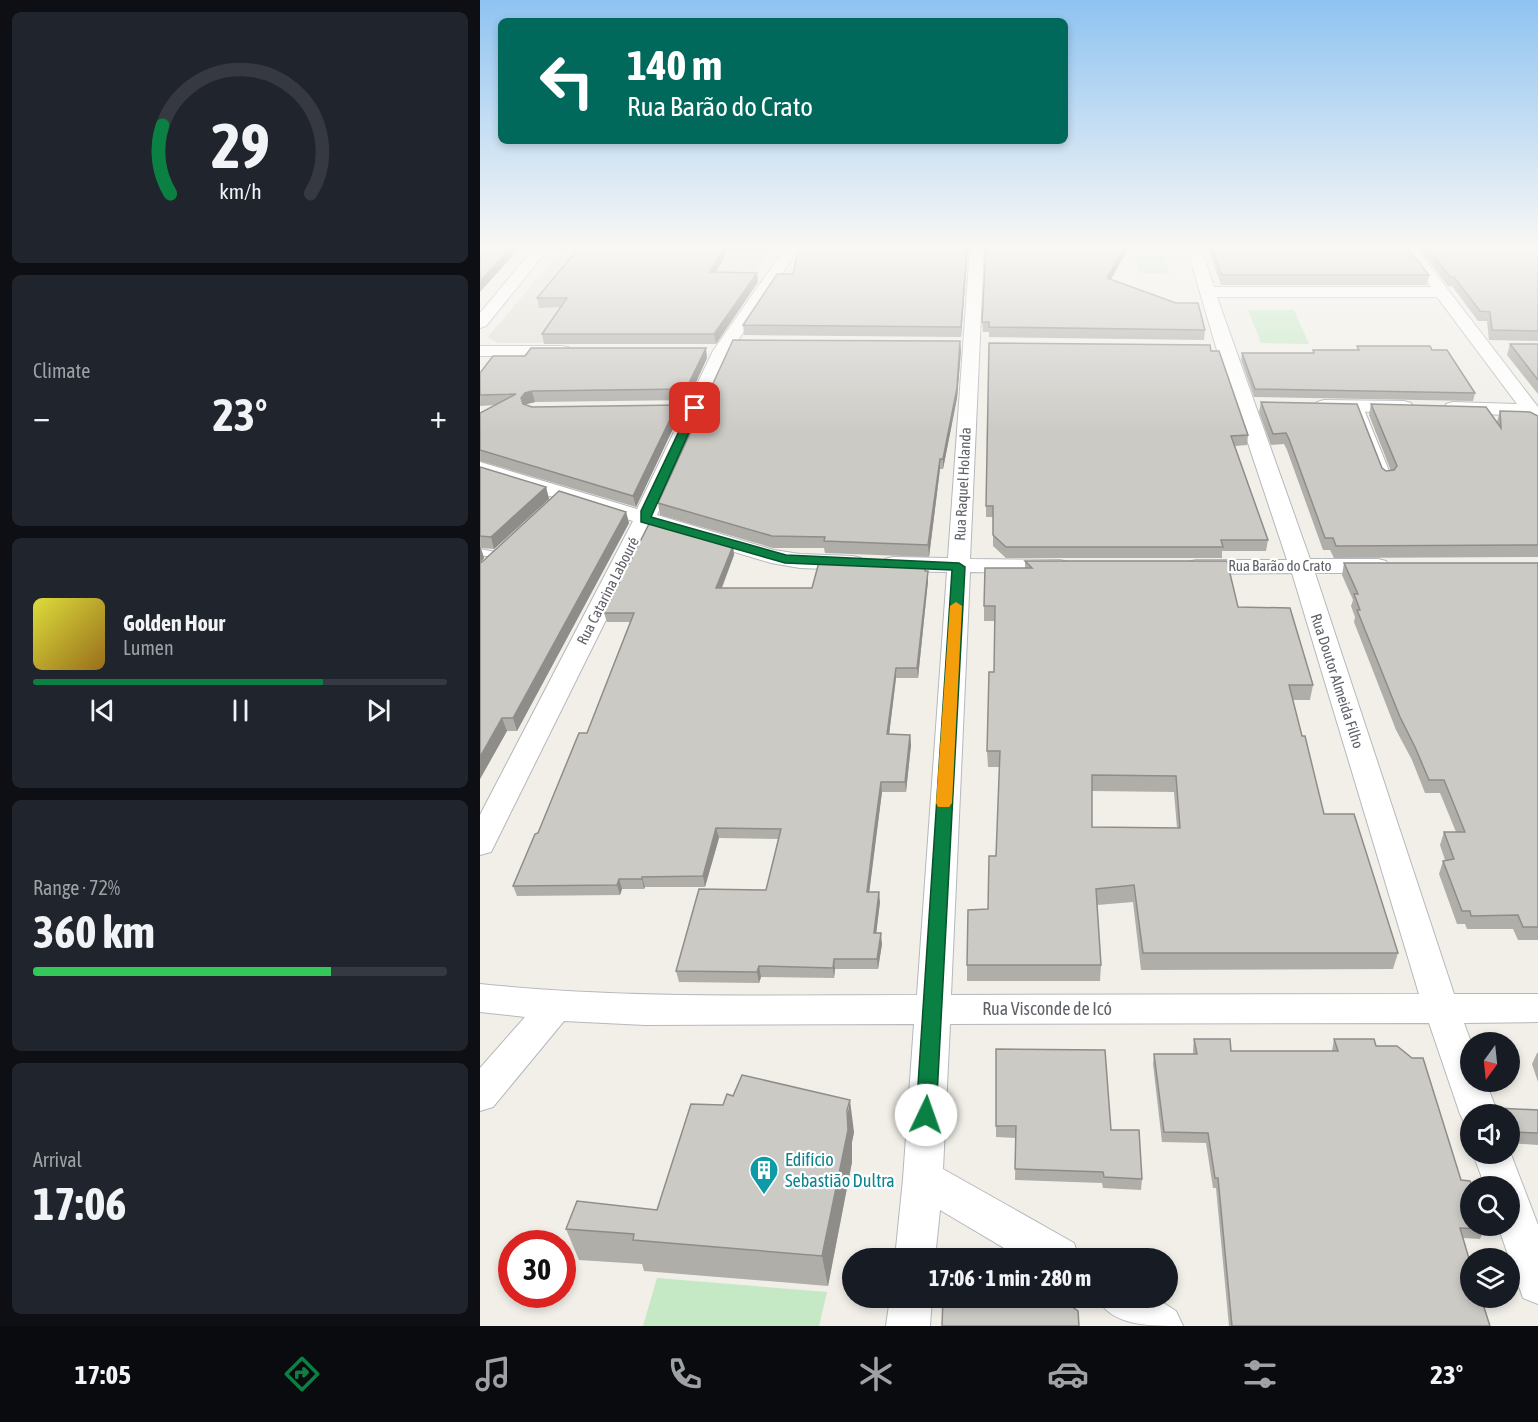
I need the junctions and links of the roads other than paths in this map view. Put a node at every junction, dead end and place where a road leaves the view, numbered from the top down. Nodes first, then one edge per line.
1 (491, 310) edge
2 (753, 310) edge
3 (973, 310) edge
4 (1211, 310) edge
5 (1456, 310) edge
6 (480, 323) edge
7 (731, 345) junction
8 (1484, 347) junction
9 (1509, 348) edge
10 (480, 351) edge
11 (582, 351) edge
12 (698, 351) edge
13 (1304, 406) edge
14 (1359, 407) junction
15 (695, 408) junction
16 (672, 409) edge
17 (1534, 415) edge
18 (480, 468) edge
19 (1387, 478) edge
20 (645, 519) junction
21 (480, 552) edge
22 (497, 555) edge
23 (1301, 566) junction
24 (1396, 566) edge
25 (959, 567) junction
26 (1078, 567) edge
27 (1172, 567) edge
28 (480, 844) edge
29 (480, 998) edge
30 (556, 1006) junction
31 (1441, 1008) junction
32 (1538, 1008) edge
33 (931, 1009) junction
34 (480, 1095) edge
35 (1475, 1104) edge
36 (923, 1179) junction
37 (1520, 1231) edge
38 (916, 1248) edge
39 (1042, 1248) edge
40 (1538, 1283) edge
41 (910, 1308) edge
42 (1133, 1308) edge
43 (908, 1326) edge
44 (1161, 1326) edge

1 - 6 street
2 - 7 street, Rua Catarina Labouré
3 - 25 street, Rua Raquel Holanda
4 - 23 street, Rua Doutor Almeida Filho
5 - 8 street
7 - 12 street
7 - 15 street, Rua Catarina Labouré
8 - 9 street
8 - 17 street
10 - 11 street
13 - 14 street
14 - 17 street
14 - 19 lane
15 - 16 street
15 - 20 street, Rua Catarina Labouré
18 - 20 street
20 - 25 street
20 - 28 street, Rua Catarina Labouré
21 - 22 lane
23 - 24 street, Rua Barão do Crato
23 - 27 street, Rua Barão do Crato
23 - 31 street, Rua Doutor Almeida Filho
25 - 26 street
25 - 33 street, Rua Raquel Holanda
29 - 30 street, Rua Visconde de Icó
30 - 33 street, Rua Visconde de Icó
30 - 34 street
31 - 32 street, Rua Visconde de Icó
31 - 33 street, Rua Visconde de Icó
31 - 35 street, Rua Doutor Almeida Filho
33 - 36 street, Rua Raquel Holanda
36 - 38 street, Rua Raquel Holanda
36 - 39 street
37 - 40 street
41 - 43 street
42 - 44 street

